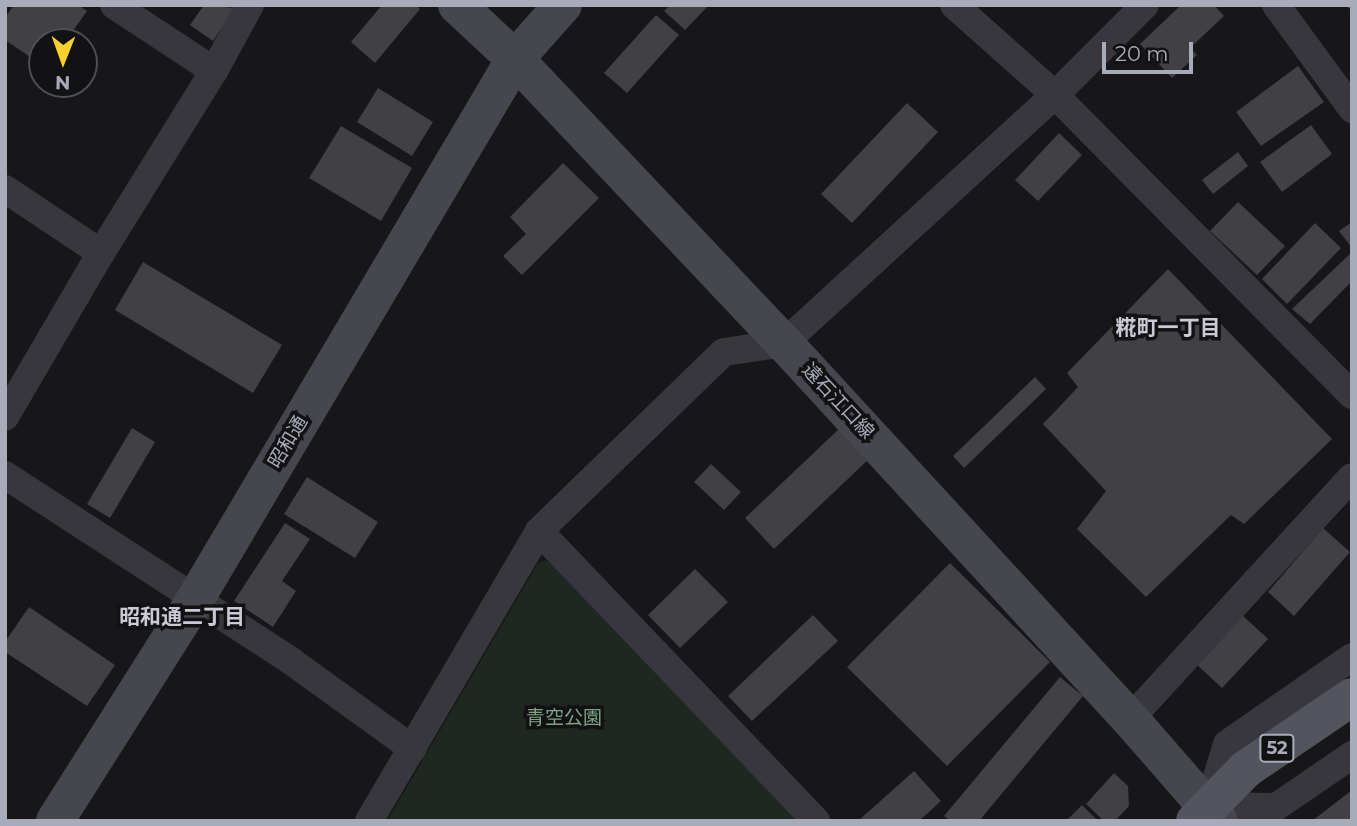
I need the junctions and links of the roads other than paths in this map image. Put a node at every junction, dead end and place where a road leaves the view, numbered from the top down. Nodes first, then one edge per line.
1 (114, 5) edge
2 (250, 5) edge
3 (457, 5) edge
4 (563, 5) edge
5 (954, 5) edge
6 (1145, 5) edge
7 (1276, 5) edge
8 (515, 59) junction
9 (215, 71) junction
10 (1055, 95) junction
11 (1352, 109) edge
12 (5, 189) edge
13 (101, 253) junction
14 (784, 343) junction
15 (1352, 395) edge
16 (5, 417) edge
17 (5, 475) edge
18 (1352, 477) edge
19 (539, 531) junction
20 (196, 597) junction
21 (1352, 657) edge
22 (1352, 697) edge
23 (1130, 719) junction
24 (413, 749) junction
25 (1352, 755) edge
26 (1208, 816) edge
27 (55, 821) edge
28 (369, 821) edge
29 (816, 821) edge

1 - 9 street
2 - 9 street
3 - 8 street, 遠石江口線
4 - 8 street, 昭和通
5 - 10 street
6 - 10 street
7 - 11 street
8 - 14 street, 遠石江口線
8 - 20 street, 昭和通
9 - 13 street
10 - 14 street
10 - 15 street
12 - 13 street
13 - 16 street
14 - 19 street
14 - 23 street, 遠石江口線
17 - 20 street
18 - 23 street
19 - 24 street
19 - 29 street
20 - 24 street
20 - 27 street, 昭和通
21 - 26 street
22 - 26 main road, 52
23 - 26 street, 遠石江口線
24 - 28 street
25 - 26 street

